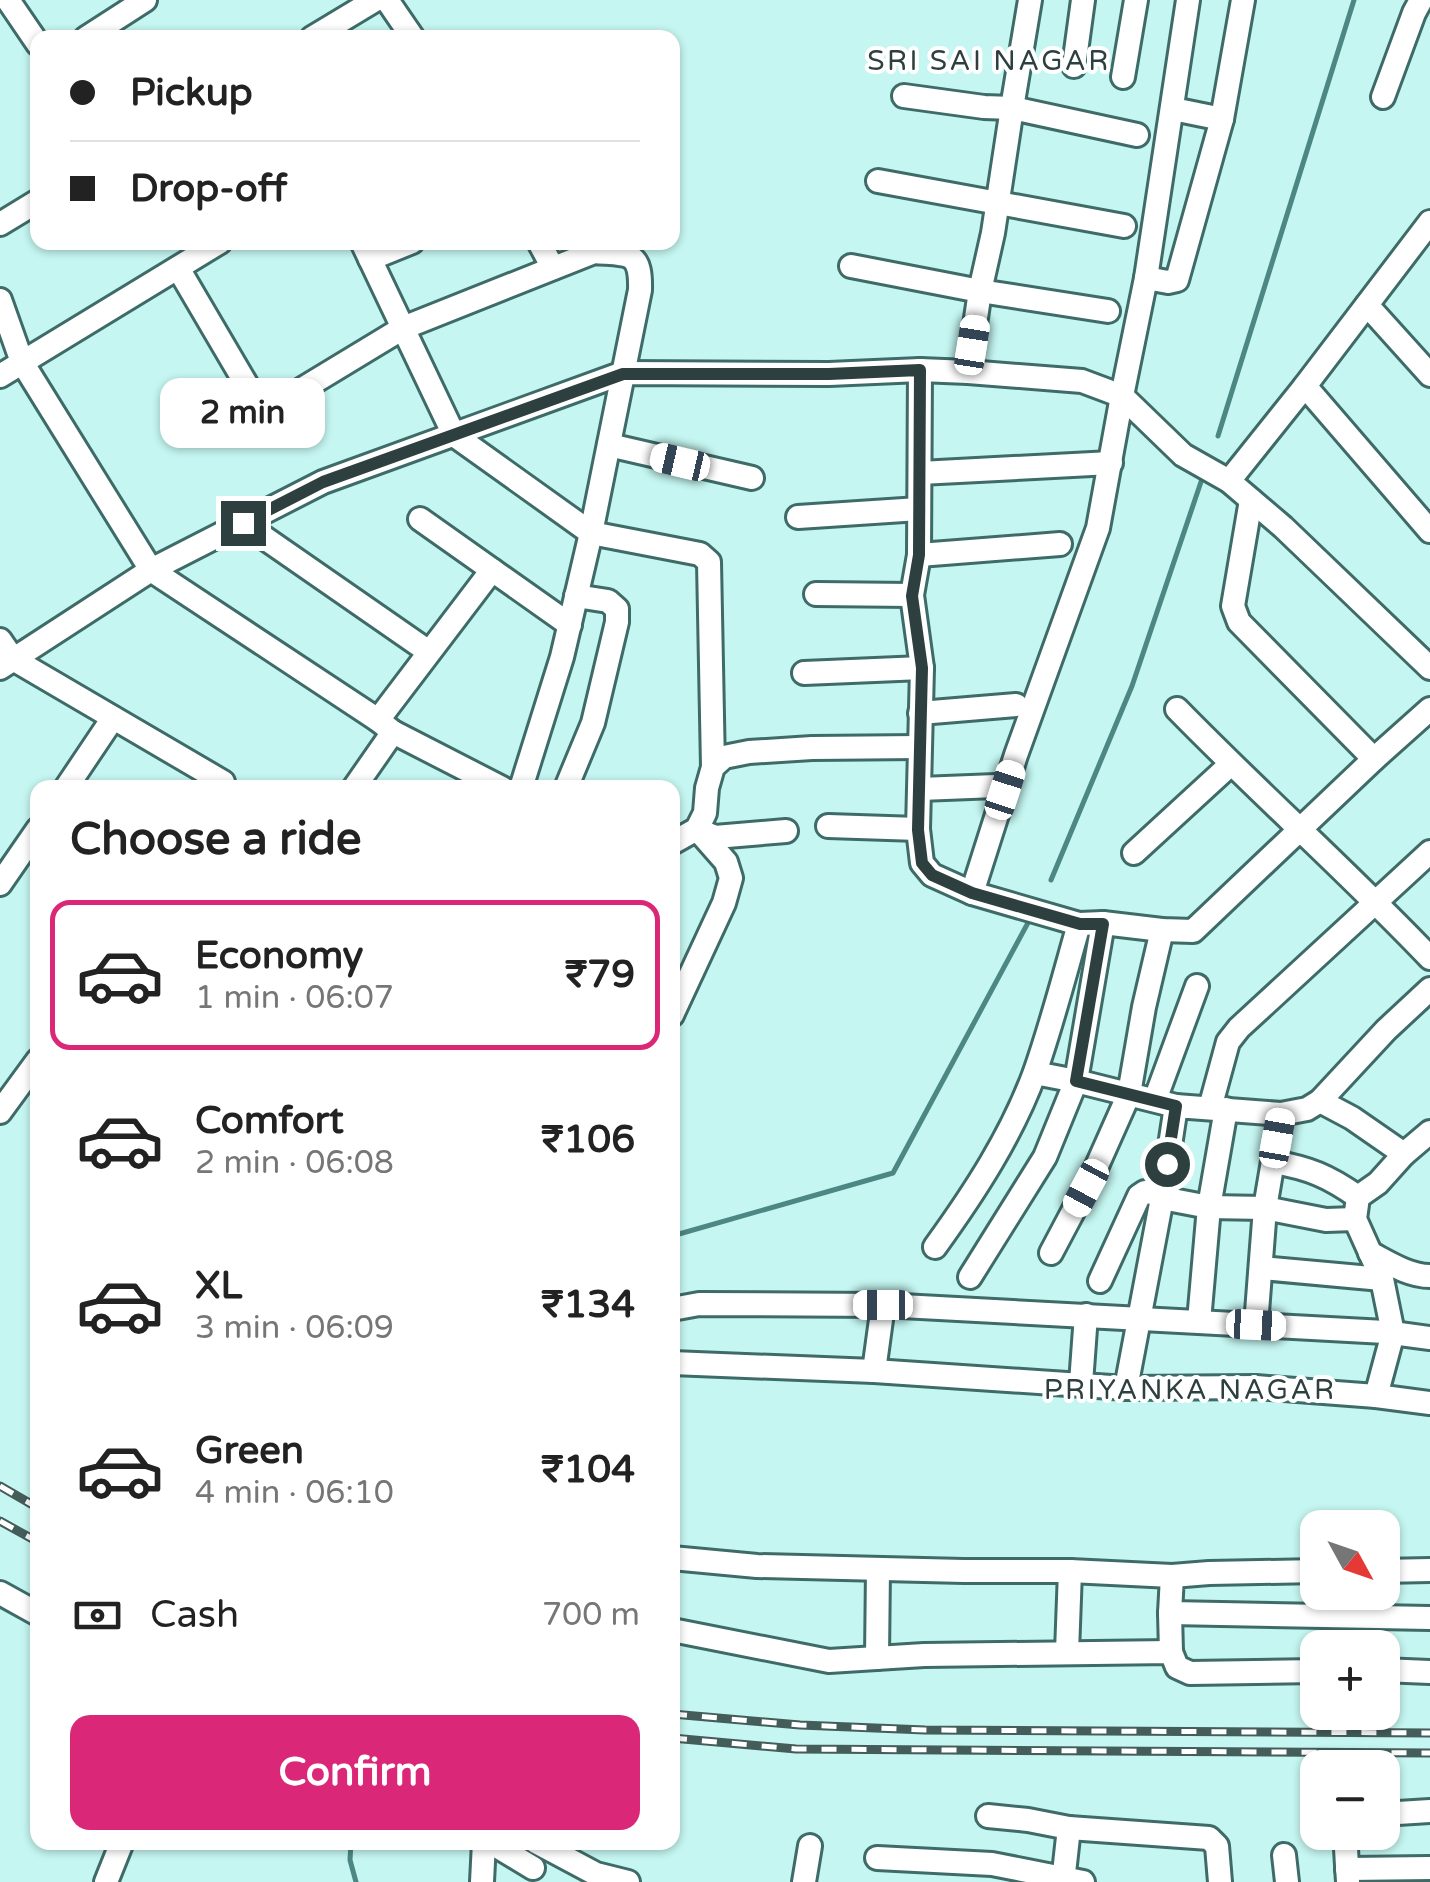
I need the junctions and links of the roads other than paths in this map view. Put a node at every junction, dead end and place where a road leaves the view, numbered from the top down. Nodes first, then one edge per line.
1 (8, 0) edge
2 (145, 0) edge
3 (375, 0) edge
4 (388, 0) edge
5 (1030, 0) edge
6 (1083, 0) edge
7 (1136, 0) edge
8 (1188, 0) edge
9 (1243, 0) edge
10 (1421, 0) edge
11 (98, 30) edge
12 (325, 30) edge
13 (408, 30) edge
14 (30, 32) edge
15 (1074, 66) dead end
16 (1123, 77) dead end
17 (904, 96) dead end
18 (1384, 97) dead end
19 (1012, 108) junction
20 (1172, 110) junction
21 (1222, 119) junction
22 (1136, 135) dead end
23 (878, 180) dead end
24 (996, 203) junction
25 (30, 206) edge
26 (1430, 222) edge
27 (0, 224) edge
28 (1124, 226) dead end
29 (207, 250) edge
30 (543, 250) edge
31 (366, 251) edge
32 (851, 266) dead end
33 (178, 268) junction
34 (552, 268) junction
35 (1146, 278) junction
36 (980, 291) junction
37 (0, 300) edge
38 (1367, 304) junction
39 (1108, 311) dead end
40 (403, 328) junction
41 (22, 362) junction
42 (920, 370) junction
43 (968, 372) junction
44 (623, 374) junction
45 (1430, 375) edge
46 (0, 376) edge
47 (1305, 386) junction
48 (1122, 396) junction
49 (454, 435) junction
50 (609, 445) junction
51 (1111, 463) junction
52 (920, 473) junction
53 (752, 478) dead end
54 (1229, 482) junction
55 (1251, 500) junction
56 (920, 509) junction
57 (798, 516) dead end
58 (420, 519) dead end
59 (243, 523) junction
60 (1430, 531) edge
61 (591, 533) junction
62 (1060, 544) dead end
63 (919, 555) junction
64 (152, 570) junction
65 (492, 570) junction
66 (816, 594) dead end
67 (576, 596) junction
68 (912, 596) junction
69 (570, 625) junction
70 (429, 652) junction
71 (4, 656) edge
72 (922, 668) junction
73 (1430, 668) edge
74 (804, 673) dead end
75 (1016, 705) dead end
76 (1178, 708) dead end
77 (1430, 708) edge
78 (920, 713) junction
79 (113, 718) junction
80 (386, 726) junction
81 (920, 747) junction
82 (1374, 758) junction
83 (1231, 764) junction
84 (713, 767) junction
85 (71, 780) edge
86 (215, 780) edge
87 (358, 780) edge
88 (466, 780) edge
89 (523, 780) edge
90 (569, 780) edge
91 (996, 786) dead end
92 (920, 788) junction
93 (828, 826) dead end
94 (696, 829) junction
95 (1300, 829) junction
96 (918, 830) junction
97 (786, 831) dead end
98 (680, 838) edge
99 (30, 840) edge
100 (1430, 852) edge
101 (1134, 854) dead end
102 (0, 884) edge
103 (972, 893) junction
104 (1377, 902) junction
105 (1091, 924) junction
106 (1162, 930) junction
107 (1430, 958) edge
108 (1196, 986) dead end
109 (1430, 989) edge
110 (680, 998) edge
111 (30, 1074) edge
112 (1034, 1074) junction
113 (1076, 1081) junction
114 (1129, 1094) junction
115 (1320, 1102) junction
116 (1165, 1103) junction
117 (1218, 1109) junction
118 (0, 1112) edge
119 (1281, 1114) junction
120 (1430, 1132) edge
121 (1404, 1154) junction
122 (1273, 1162) junction
123 (1162, 1196) junction
124 (1209, 1207) junction
125 (1266, 1208) junction
126 (1356, 1208) junction
127 (935, 1247) dead end
128 (1051, 1253) dead end
129 (1370, 1254) junction
130 (1261, 1268) junction
131 (1430, 1276) edge
132 (970, 1277) dead end
133 (1382, 1279) junction
134 (1100, 1280) dead end
135 (883, 1305) junction
136 (680, 1308) edge
137 (1086, 1315) junction
138 (1138, 1319) junction
139 (1199, 1321) junction
140 (1256, 1325) junction
141 (1393, 1333) junction
142 (1430, 1338) edge
143 (680, 1363) edge
144 (874, 1372) junction
145 (1081, 1383) junction
146 (1126, 1388) junction
147 (1376, 1396) junction
148 (1430, 1402) edge
149 (680, 1559) edge
150 (878, 1570) junction
151 (1430, 1570) edge
152 (1070, 1571) junction
153 (1400, 1571) edge
154 (1300, 1572) edge
155 (1172, 1576) junction
156 (0, 1593) edge
157 (30, 1610) edge
158 (1170, 1612) junction
159 (1430, 1618) edge
160 (680, 1632) edge
161 (1067, 1652) junction
162 (1171, 1652) junction
163 (878, 1658) junction
164 (1300, 1671) edge
165 (1400, 1671) edge
166 (1430, 1672) edge
167 (1430, 1811) edge
168 (1400, 1813) edge
169 (988, 1816) dead end
170 (1069, 1828) junction
171 (810, 1846) dead end
172 (119, 1850) edge
173 (486, 1850) edge
174 (498, 1850) edge
175 (534, 1850) edge
176 (548, 1850) edge
177 (1346, 1850) edge
178 (1284, 1855) dead end
179 (876, 1858) dead end
180 (1430, 1868) edge
181 (532, 1875) edge
182 (1348, 1875) edge
183 (595, 1878) edge
184 (1070, 1881) edge
185 (106, 1882) edge
186 (482, 1882) edge
187 (628, 1882) edge
188 (804, 1882) edge
189 (1220, 1882) edge
190 (1287, 1882) edge

1 - 14 street
2 - 11 street
3 - 12 street
4 - 13 street
5 - 19 street
6 - 15 street
7 - 16 street
8 - 20 street
9 - 21 street
10 - 18 street
17 - 19 street
19 - 22 street
19 - 24 street
20 - 21 street
20 - 35 street
21 - 35 street
23 - 24 street
24 - 28 street
24 - 36 street
25 - 27 street
26 - 38 street
29 - 33 street
30 - 34 street
31 - 40 street
32 - 36 street
33 - 40 street
33 - 41 street
34 - 40 street
34 - 44 street
35 - 48 street
36 - 39 street
36 - 43 street
37 - 41 street
38 - 45 street
38 - 47 street
40 - 49 street
41 - 46 street
41 - 64 street
42 - 43 street
42 - 44 street
42 - 52 street
43 - 48 street
44 - 49 street
44 - 50 street
47 - 54 street
47 - 60 street
48 - 51 street
48 - 54 street
49 - 59 street
49 - 61 street
50 - 53 street
50 - 61 street
51 - 52 street
51 - 103 street
52 - 56 street
54 - 55 street
55 - 73 street
55 - 82 street
56 - 57 street
56 - 63 street
58 - 65 street
59 - 64 street
59 - 70 street
61 - 67 street
61 - 84 street
62 - 63 street
63 - 68 street
64 - 71 street
64 - 80 street
65 - 69 street
65 - 70 street
66 - 68 street
67 - 69 street
67 - 90 street
68 - 72 street
69 - 89 street
70 - 80 street
71 - 79 street
72 - 74 street
72 - 78 street
75 - 78 street
76 - 83 street
77 - 82 street
78 - 81 street
79 - 85 street
79 - 86 street
80 - 87 street
80 - 88 street
81 - 84 street
81 - 92 street
82 - 95 street
83 - 95 street
83 - 101 street
84 - 94 street
91 - 92 street
92 - 96 street
93 - 96 street
94 - 97 street
94 - 98 street
94 - 110 street
95 - 104 street
95 - 106 street
96 - 103 street
99 - 102 street
100 - 104 street
103 - 105 street
104 - 107 street
104 - 117 street
105 - 106 street
105 - 112 street
105 - 113 street
106 - 114 street
108 - 116 street
109 - 115 street
111 - 118 street
112 - 113 street
112 - 127 street
113 - 114 street
113 - 132 street
114 - 116 street
114 - 128 street
115 - 119 street
115 - 121 street
116 - 117 street
116 - 123 street
117 - 119 street
117 - 124 street
119 - 122 street
120 - 121 street
121 - 126 street
122 - 125 street
122 - 126 street
123 - 124 street
123 - 134 street
123 - 138 street
124 - 125 street
124 - 139 street
125 - 126 street
125 - 130 street
126 - 129 street
129 - 131 street
129 - 133 street
130 - 133 street
130 - 140 street
133 - 141 street
135 - 136 street
135 - 137 street
135 - 144 street
137 - 138 street
137 - 145 street
138 - 139 street
138 - 146 street
139 - 140 street
140 - 141 street
141 - 142 street
141 - 147 street
143 - 144 street
144 - 145 street
145 - 146 street
146 - 147 street
147 - 148 street
149 - 150 street
150 - 152 street
150 - 163 street
151 - 153 street
152 - 155 street
152 - 161 street
154 - 155 street
155 - 158 street
156 - 157 street
158 - 159 street
158 - 162 street
160 - 163 street
161 - 162 street
161 - 163 street
162 - 164 street
165 - 166 street
167 - 168 street
169 - 170 street
170 - 184 street
170 - 189 street
171 - 188 street
172 - 185 street
173 - 186 street
174 - 181 street
175 - 181 street
176 - 183 street
177 - 182 street
178 - 190 street
179 - 184 street
180 - 182 street
183 - 187 street

